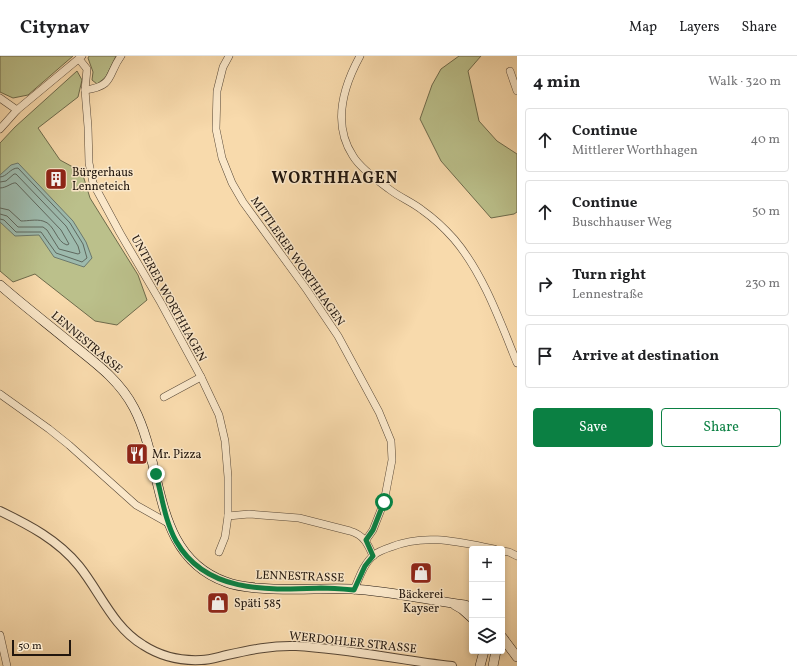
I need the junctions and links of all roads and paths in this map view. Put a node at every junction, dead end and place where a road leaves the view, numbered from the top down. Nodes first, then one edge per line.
1 (121, 56) edge
2 (229, 56) edge
3 (360, 56) edge
4 (81, 57) edge
5 (510, 71) dead end
6 (86, 90) junction
7 (517, 91) edge
8 (0, 98) edge
9 (17, 110) junction
10 (0, 129) edge
11 (0, 285) edge
12 (517, 362) edge
13 (201, 377) junction
14 (0, 394) edge
15 (164, 397) dead end
16 (0, 511) edge
17 (228, 516) junction
18 (168, 523) junction
19 (366, 540) junction
20 (477, 546) edge
21 (505, 551) edge
22 (220, 552) dead end
23 (373, 556) junction
24 (517, 556) edge
25 (354, 590) junction
26 (450, 602) junction
27 (469, 606) edge
28 (469, 615) edge
29 (0, 634) edge
30 (505, 642) edge
31 (483, 654) edge
32 (495, 654) edge
33 (517, 658) edge
34 (7, 666) edge
35 (452, 666) edge
36 (480, 666) edge
37 (493, 666) edge

1 - 6 street
2 - 19 street, MITTLERER WORTHHAGEN
3 - 12 street
4 - 6 street, UNTERER WORTHHAGEN
4 - 9 street
5 - 7 street
6 - 13 street, UNTERER WORTHHAGEN
8 - 9 street
9 - 10 street
11 - 18 main road, LENNESTRASSE
13 - 15 street
13 - 17 street, UNTERER WORTHHAGEN
14 - 18 street
16 - 35 street, WERDOHLER STRASSE
17 - 19 street
17 - 22 street, UNTERER WORTHHAGEN
18 - 25 main road, LENNESTRASSE
19 - 23 street
20 - 23 street
21 - 24 street
23 - 25 street
25 - 26 main road, LENNESTRASSE
26 - 27 main road, LENNESTRASSE
26 - 28 main road, LENNESTRASSE
29 - 34 street
30 - 33 main road
31 - 36 main road
32 - 37 main road

